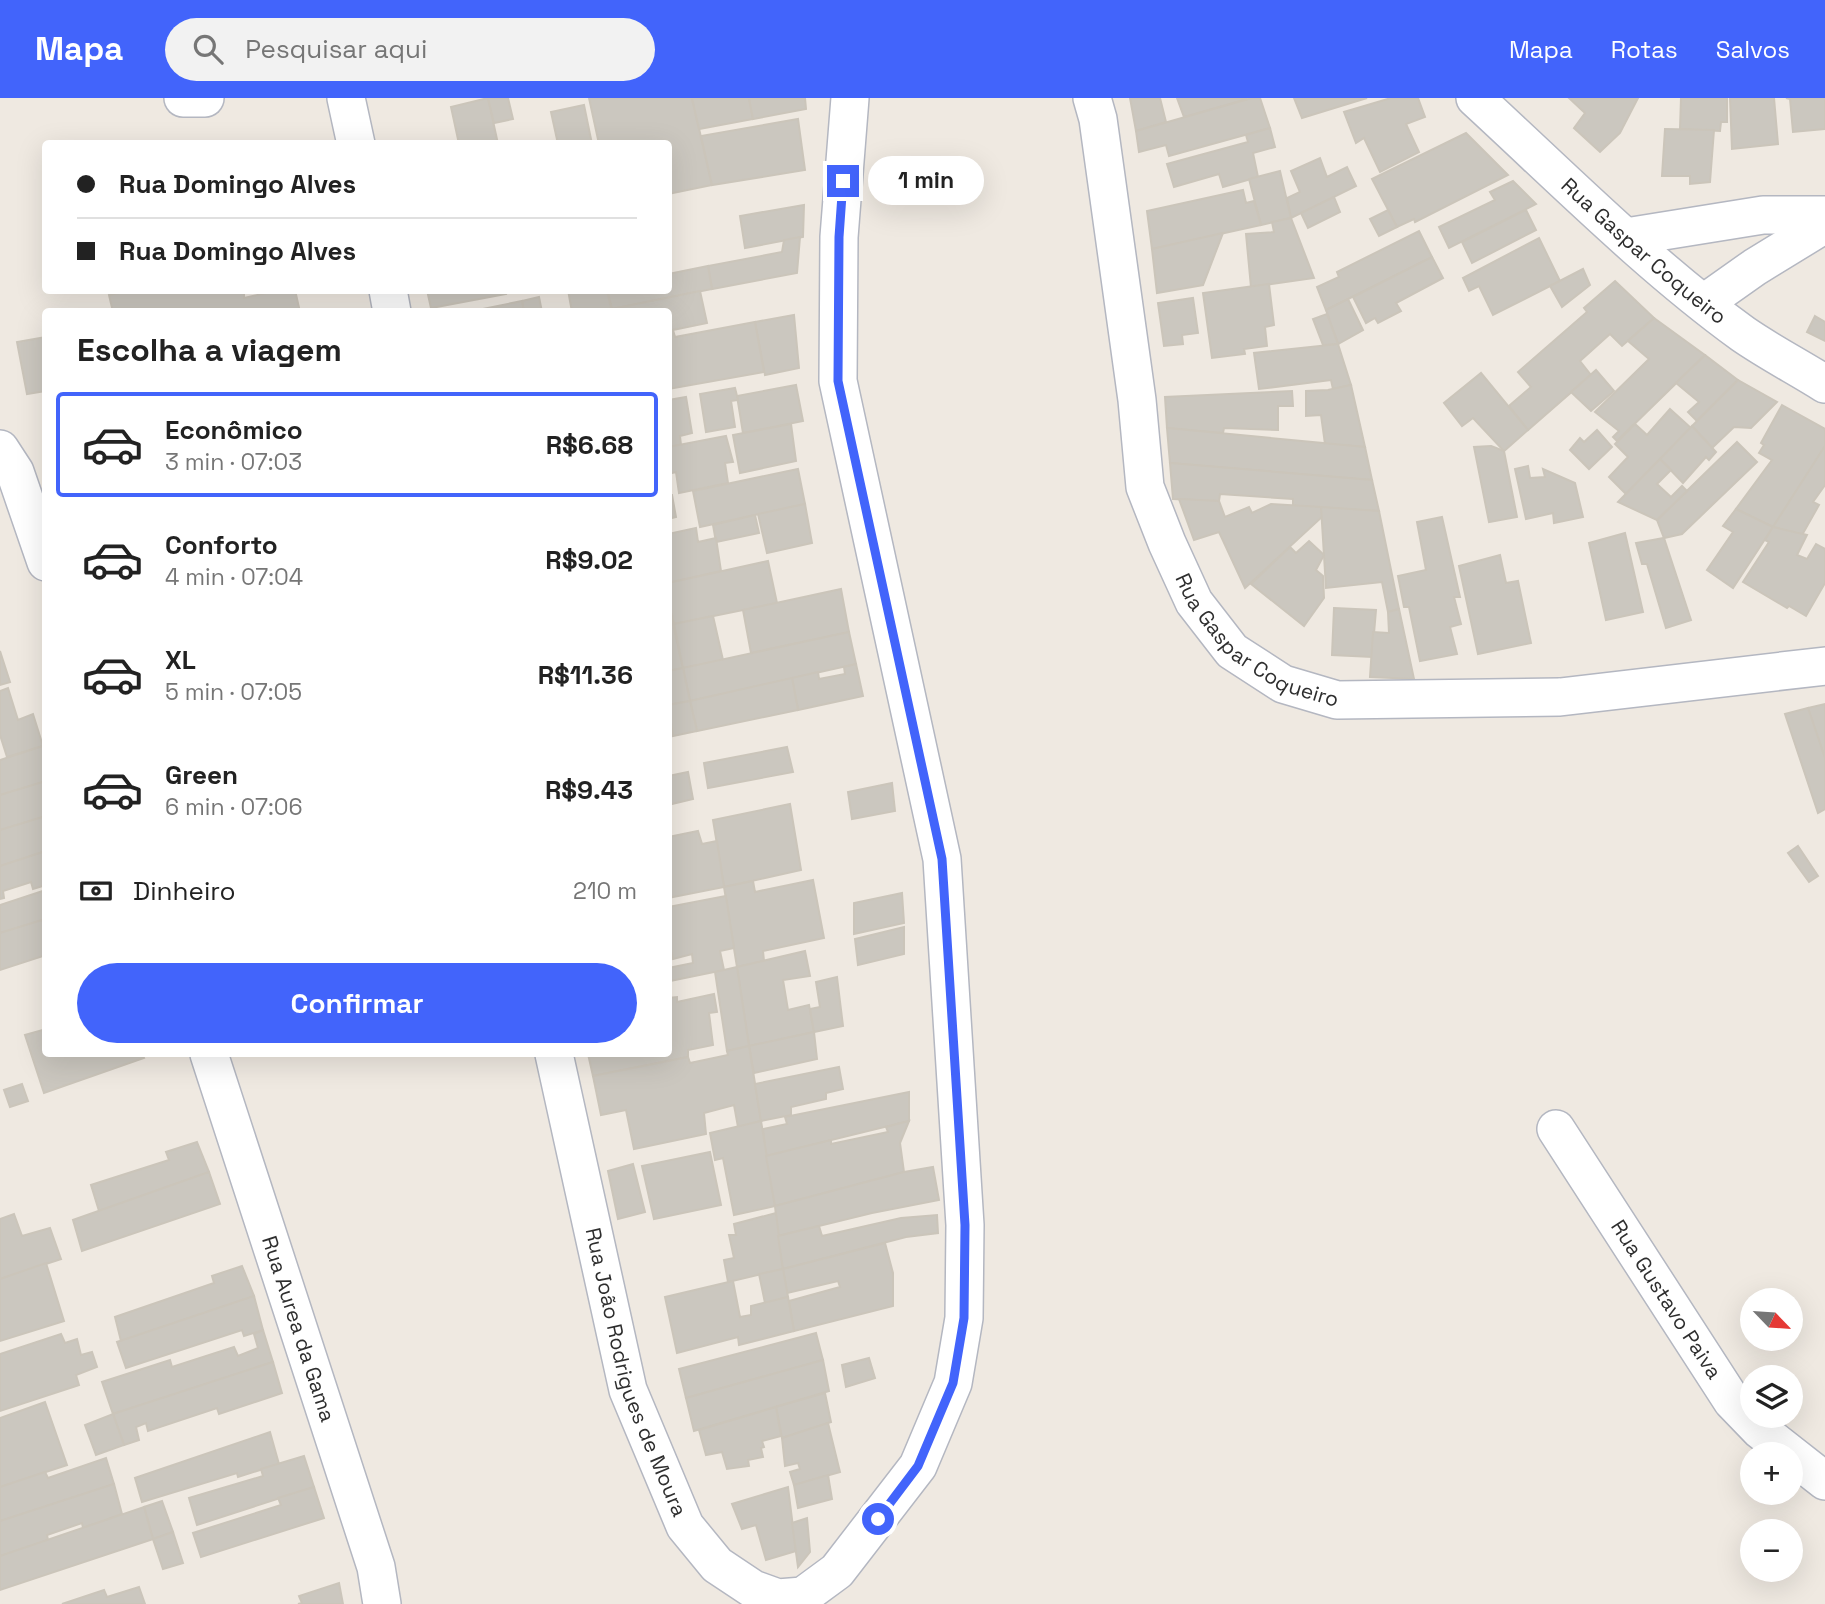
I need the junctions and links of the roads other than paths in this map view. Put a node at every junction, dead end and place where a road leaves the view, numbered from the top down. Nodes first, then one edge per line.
1 (183, 98) edge
2 (205, 98) edge
3 (346, 98) edge
4 (850, 98) edge
5 (1092, 98) edge
6 (1475, 98) edge
7 (355, 140) edge
8 (1825, 215) edge
9 (1825, 224) edge
10 (1626, 237) junction
11 (1704, 303) junction
12 (1825, 384) edge
13 (0, 449) edge
14 (42, 550) edge
15 (1825, 666) edge
16 (210, 1057) edge
17 (555, 1057) edge
18 (1556, 1129) dead end
19 (1825, 1481) edge
20 (382, 1604) edge

1 - 2 street
3 - 7 street
4 - 17 street, Rua João Rodrigues de Moura
5 - 15 street, Rua Gaspar Coqueiro
6 - 10 street, Rua Gaspar Coqueiro
8 - 10 street
9 - 11 street
10 - 11 street, Rua Gaspar Coqueiro
11 - 12 street, Rua Gaspar Coqueiro
13 - 14 street
16 - 20 street, Rua Aurea da Gama
18 - 19 street, Rua Gustavo Paiva

